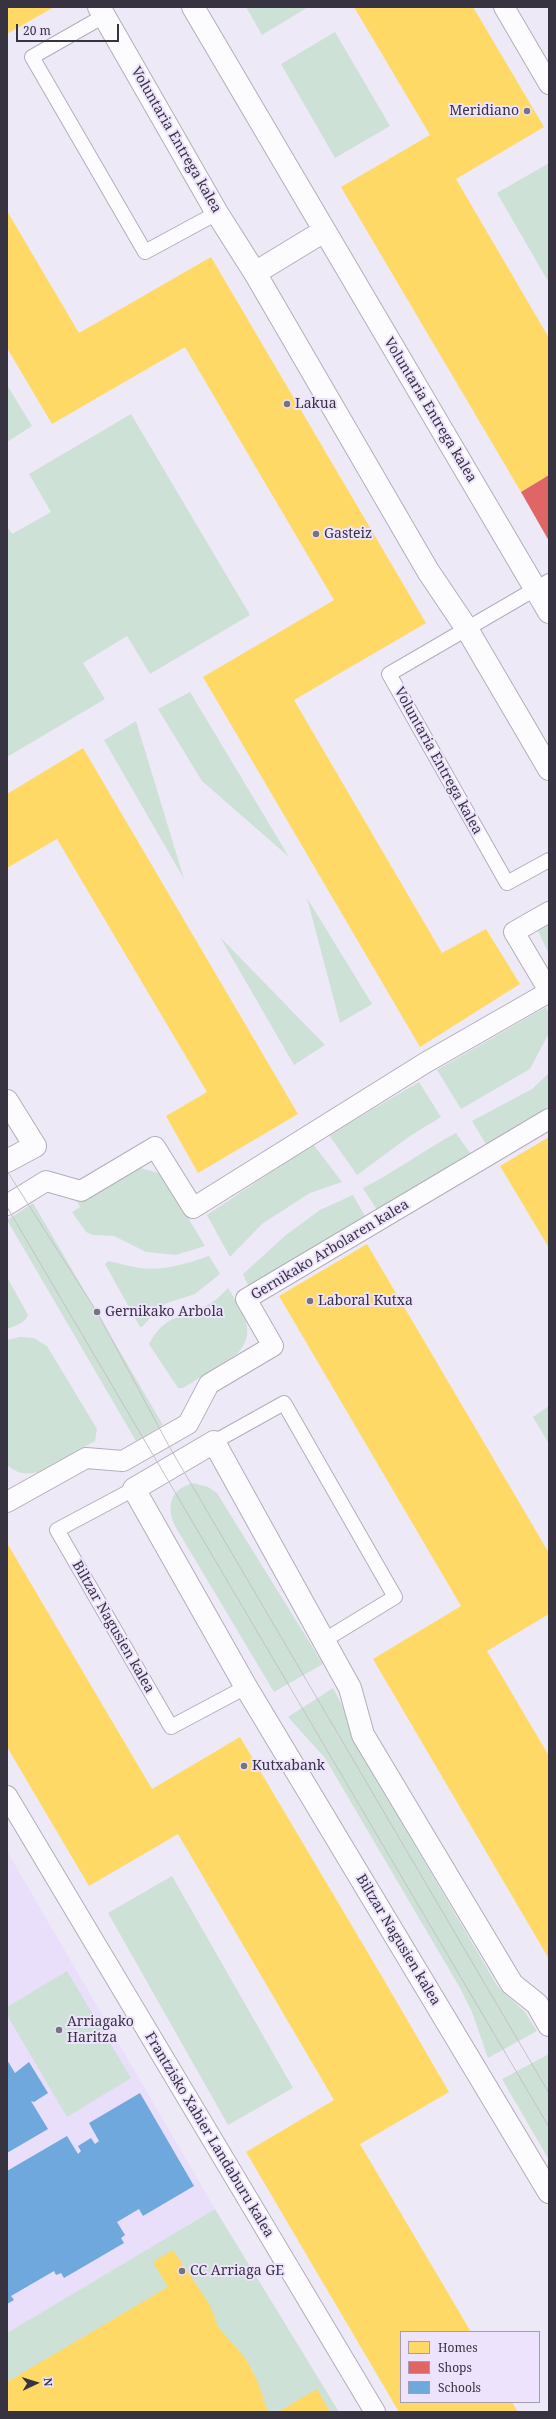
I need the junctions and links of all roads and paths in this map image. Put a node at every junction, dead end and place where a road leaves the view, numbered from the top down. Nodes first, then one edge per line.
1 (193, 7) edge
2 (504, 7) edge
3 (102, 12) edge
4 (549, 84) edge
5 (217, 213) junction
6 (324, 231) junction
7 (254, 272) junction
8 (542, 585) edge
9 (549, 612) edge
10 (467, 629) junction
11 (549, 769) edge
12 (549, 860) edge
13 (549, 912) edge
14 (549, 992) edge
15 (7, 1100) edge
16 (549, 1119) edge
17 (7, 1161) edge
18 (7, 1205) edge
19 (214, 1442) junction
20 (134, 1489) junction
21 (7, 1502) edge
22 (323, 1641) junction
23 (246, 1687) junction
24 (7, 1796) edge
25 (549, 2025) edge
26 (549, 2192) edge
27 (375, 2412) edge

1 - 6 street, Voluntaria Entrega kalea
2 - 4 street
3 - 5 street, Voluntaria Entrega kalea
3 - 5 lane
5 - 7 street, Voluntaria Entrega kalea
6 - 7 street
6 - 8 street, Voluntaria Entrega kalea
7 - 10 street, Voluntaria Entrega kalea
8 - 9 street, Voluntaria Entrega kalea
8 - 10 lane, Voluntaria Entrega kalea
10 - 11 street, Voluntaria Entrega kalea
10 - 12 lane, Voluntaria Entrega kalea
13 - 14 street
14 - 18 street
15 - 17 street
16 - 21 street, Gernikako Arbolaren kalea
19 - 20 street, Biltzar Nagusien kalea
19 - 22 street
19 - 22 lane, Biltzar Nagusien kalea
20 - 23 street, Biltzar Nagusien kalea
20 - 23 lane, Biltzar Nagusien kalea
22 - 25 street
23 - 26 street, Biltzar Nagusien kalea
24 - 27 street, Frantzisko Xabier Landaburu kalea

